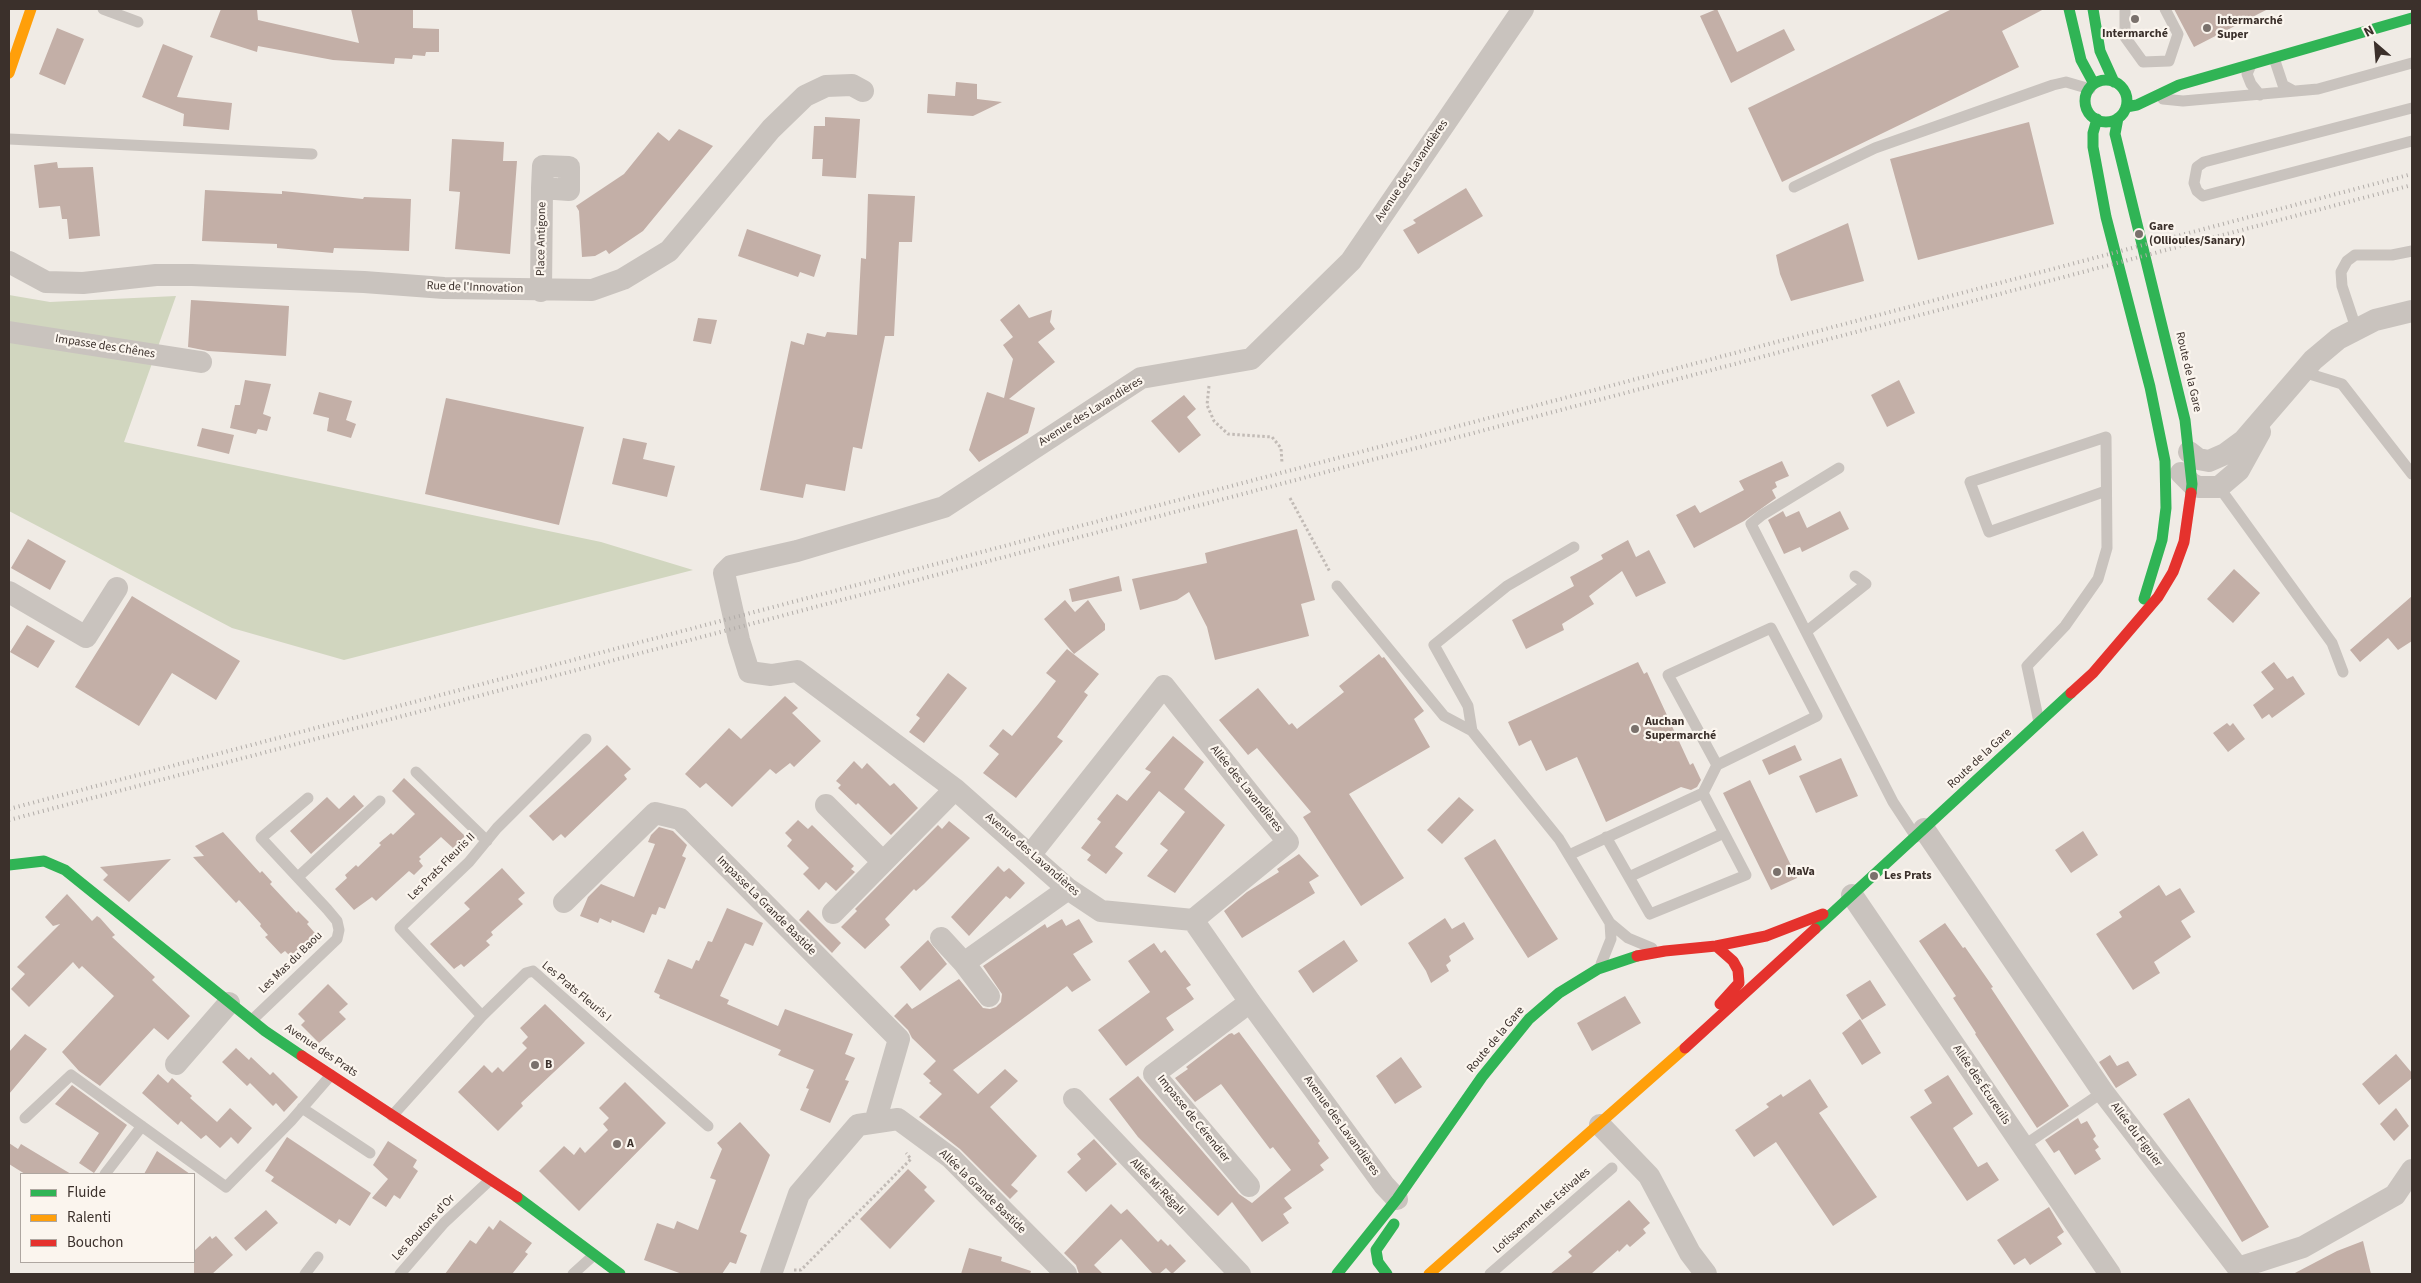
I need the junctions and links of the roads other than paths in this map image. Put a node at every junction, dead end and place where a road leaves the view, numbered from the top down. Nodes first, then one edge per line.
1 (31, 9) edge
2 (104, 9) edge
3 (1523, 9) edge
4 (2069, 9) edge
5 (2093, 9) edge
6 (2165, 9) edge
7 (2125, 11) dead end
8 (2412, 18) edge
9 (138, 22) dead end
10 (2274, 58) junction
11 (2252, 63) junction
12 (2412, 63) edge
13 (9, 73) edge
14 (2179, 85) junction
15 (2092, 87) junction
16 (2128, 87) junction
17 (863, 91) dead end
18 (2294, 91) junction
19 (2260, 95) junction
20 (2157, 97) junction
21 (2126, 107) junction
22 (2412, 108) edge
23 (2118, 118) junction
24 (2097, 119) junction
25 (9, 139) edge
26 (2412, 141) edge
27 (312, 154) dead end
28 (1794, 187) dead end
29 (542, 188) dead end
30 (2412, 250) edge
31 (9, 262) edge
32 (541, 291) junction
33 (2412, 311) edge
34 (2356, 328) junction
35 (9, 332) edge
36 (201, 362) dead end
37 (2303, 372) junction
38 (2150, 387) junction
39 (1839, 468) dead end
40 (2197, 474) junction
41 (2412, 474) edge
42 (2106, 491) junction
43 (2166, 499) junction
44 (2188, 521) joint
45 (1574, 547) dead end
46 (1855, 576) dead end
47 (1337, 586) road end
48 (117, 588) dead end
49 (9, 592) edge
50 (2134, 623) junction
51 (1807, 631) junction
52 (2344, 672) dead end
53 (2039, 724) junction
54 (1472, 731) junction
55 (586, 739) dead end
56 (1717, 764) junction
57 (416, 772) dead end
58 (955, 789) junction
59 (1703, 792) junction
60 (308, 798) dead end
61 (380, 801) dead end
62 (826, 805) dead end
63 (1724, 833) junction
64 (1920, 833) junction
65 (1606, 837) junction
66 (487, 841) junction
67 (1031, 854) junction
68 (1569, 855) junction
69 (883, 862) junction
70 (9, 865) edge
71 (1631, 876) junction
72 (298, 877) junction
73 (1068, 889) junction
74 (564, 902) dead end
75 (1845, 902) junction
76 (833, 913) dead end
77 (1193, 920) junction
78 (1610, 923) junction
79 (941, 938) dead end
80 (1716, 946) junction
81 (1665, 951) junction
82 (964, 963) junction
83 (1598, 969) junction
84 (989, 996) dead end
85 (1250, 1002) junction
86 (229, 1003) junction
87 (482, 1016) junction
88 (252, 1020) junction
89 (1679, 1054) junction
90 (176, 1064) dead end
91 (331, 1074) junction
92 (2103, 1092) junction
93 (1074, 1099) dead end
94 (302, 1108) junction
95 (392, 1116) junction
96 (25, 1118) dead end
97 (875, 1122) junction
98 (1600, 1125) junction
99 (142, 1126) junction
100 (708, 1126) dead end
101 (2022, 1146) junction
102 (370, 1153) dead end
103 (1612, 1168) dead end
104 (2412, 1170) edge
105 (106, 1173) edge
106 (490, 1180) junction
107 (1248, 1186) dead end
108 (1397, 1199) junction
109 (594, 1255) junction
110 (318, 1257) dead end
111 (772, 1272) edge
112 (1434, 1272) edge
113 (305, 1274) edge
114 (400, 1274) edge
115 (573, 1274) edge
116 (620, 1274) edge
117 (1066, 1274) edge
118 (1240, 1274) edge
119 (1337, 1274) edge
120 (1387, 1274) edge
121 (1490, 1274) edge
122 (1706, 1274) edge
123 (2110, 1274) edge

1 - 13 main road
2 - 9 lane
3 - 58 street, Avenue des Lavandières
4 - 15 main road
5 - 16 main road
6 - 7 lane
8 - 10 main road
10 - 11 main road
10 - 18 lane
11 - 14 main road
11 - 19 lane
12 - 18 lane
14 - 16 main road
14 - 20 main road
15 - 16 main road
15 - 24 main road
15 - 28 lane
16 - 21 main road
17 - 32 street, Rue de l'Innovation
18 - 19 lane
19 - 20 lane
20 - 21 main road
21 - 23 main road
22 - 26 lane
23 - 24 main road
23 - 40 main road, Route de la Gare
24 - 38 main road, Route de la Gare
25 - 27 lane
29 - 32 street, Place Antigone
30 - 34 lane
31 - 32 street, Rue de l'Innovation
33 - 34 street
34 - 37 street
35 - 36 street, Impasse des Chênes
37 - 40 street
37 - 41 lane
38 - 40 street
38 - 43 main road, Route de la Gare
39 - 51 lane
40 - 43 street
40 - 44 street
40 - 52 lane
42 - 42 lane
42 - 53 lane
43 - 50 main road, Route de la Gare
44 - 50 main road, Route de la Gare
45 - 54 lane
46 - 51 lane
47 - 54 lane
48 - 49 street
50 - 53 main road, Route de la Gare
51 - 64 lane
53 - 64 main road, Route de la Gare
54 - 68 lane
55 - 66 lane, Les Prats Fleuris II
56 - 56 lane
56 - 59 lane
57 - 66 lane
58 - 67 street, Avenue des Lavandières
58 - 69 street
59 - 63 lane
59 - 65 lane
60 - 72 lane, Les Mas du Baou
61 - 72 lane
62 - 69 street
63 - 71 lane
63 - 71 lane
64 - 75 main road, Route de la Gare
64 - 92 street, Allée du Figuier
65 - 68 lane
65 - 71 lane
66 - 87 lane, Les Prats Fleuris II
67 - 73 street, Avenue des Lavandières
67 - 77 street, Allée des Lavandières
68 - 78 lane
69 - 76 street
70 - 86 main road, Avenue des Prats
72 - 88 lane, Les Mas du Baou
73 - 77 street, Avenue des Lavandières
73 - 82 street
74 - 97 street, Impasse La Grande Bastide
75 - 80 main road, Route de la Gare
75 - 89 main road, Route de la Gare
75 - 101 street, Allée des Écureuils
77 - 85 street, Avenue des Lavandières
78 - 81 lane
78 - 83 lane
79 - 82 street
80 - 81 main road, Route de la Gare
80 - 89 main road
81 - 83 main road, Route de la Gare
82 - 84 street
83 - 108 main road, Route de la Gare
85 - 107 street, Impasse de Cérendier
85 - 108 street, Avenue des Lavandières
86 - 88 main road, Avenue des Prats
86 - 90 street
87 - 95 lane, Les Prats Fleuris I
87 - 100 lane, Les Prats Fleuris I
88 - 91 main road, Avenue des Prats
89 - 98 main road, Route de la Gare
91 - 94 lane
91 - 95 main road, Avenue des Prats
92 - 101 lane
92 - 104 street, Allée du Figuier
93 - 118 street, Allée Mi-Régali
94 - 99 lane
94 - 102 lane
95 - 106 main road, Avenue des Prats
96 - 99 lane
97 - 111 street, Allée la Grande Bastide
97 - 117 street, Allée la Grande Bastide
98 - 112 main road, Route de la Gare
98 - 122 street
99 - 105 lane
101 - 123 street, Allée des Écureuils
103 - 121 lane, Lotissement les Estivales
106 - 109 main road, Avenue des Prats
106 - 114 lane, Les Boutons d'Or
108 - 119 main road, Route de la Gare
108 - 120 main road
109 - 115 lane
109 - 116 main road, Avenue des Prats
110 - 113 lane

